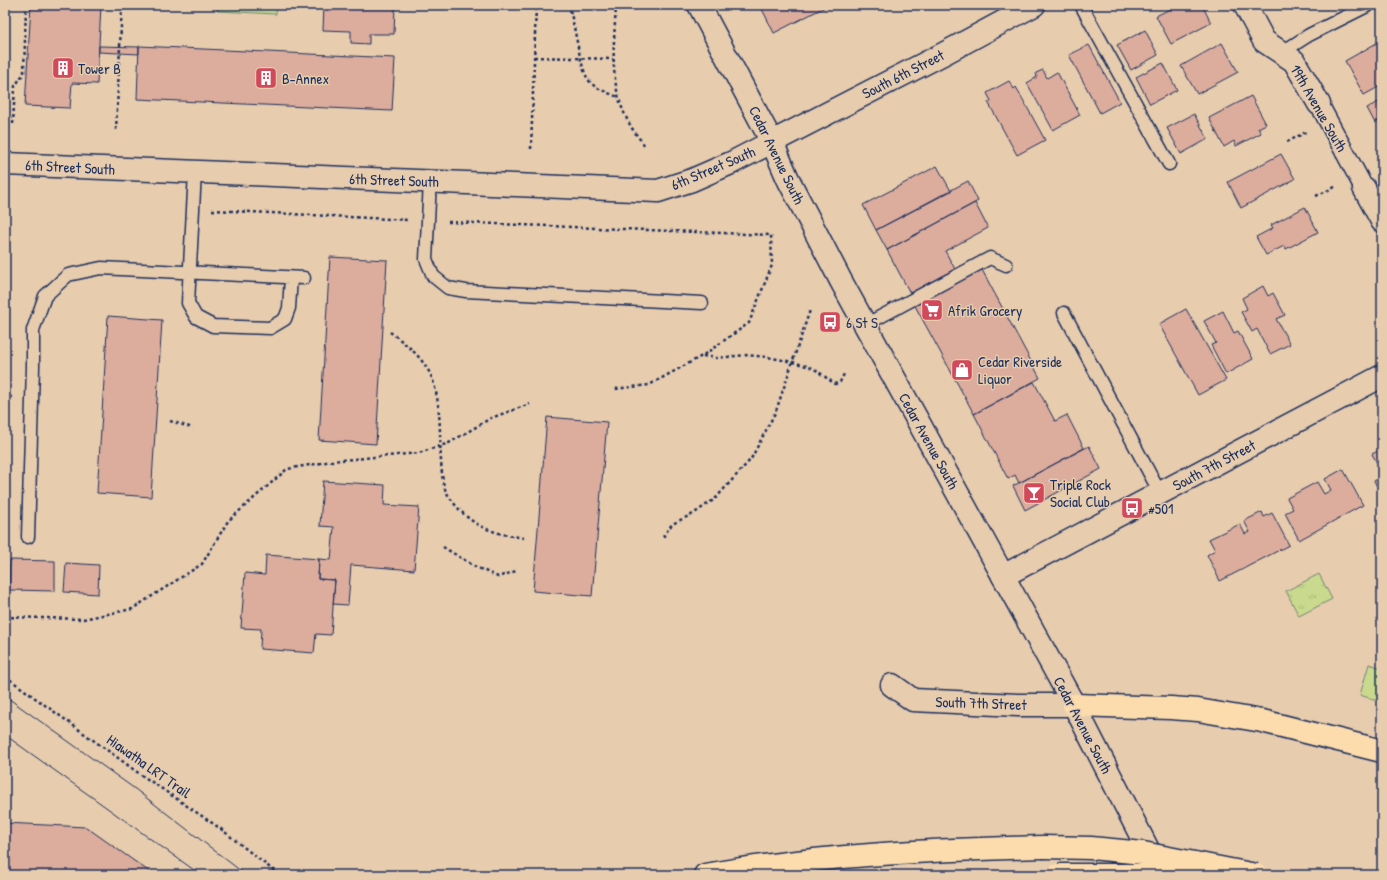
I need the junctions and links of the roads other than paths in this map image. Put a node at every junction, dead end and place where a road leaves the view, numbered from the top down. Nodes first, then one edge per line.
1 (699, 5) edge
2 (1034, 5) edge
3 (1081, 5) edge
4 (1245, 5) edge
5 (1369, 5) edge
6 (1281, 53) junction
7 (1319, 104) joint
8 (772, 142) junction
9 (5, 164) edge
10 (1169, 164) dead end
11 (195, 172) junction
12 (430, 182) junction
13 (1364, 188) joint
14 (1382, 220) edge
15 (1006, 265) dead end
16 (189, 272) junction
17 (291, 278) junction
18 (304, 278) dead end
19 (702, 303) dead end
20 (1064, 313) dead end
21 (865, 325) junction
22 (1382, 376) edge
23 (1160, 493) junction
24 (28, 537) dead end
25 (1003, 576) junction
26 (892, 685) dead end
27 (1074, 705) junction
28 (1382, 750) edge
29 (705, 875) edge
30 (1050, 875) edge
31 (1058, 875) edge
32 (1162, 875) edge
33 (1257, 875) edge

1 - 8 street, Cedar Avenue South
2 - 8 street, South 6th Street
3 - 10 lane
4 - 6 street, 19th Avenue South
5 - 6 lane
6 - 7 street, 19th Avenue South
7 - 13 street, 19th Avenue South
8 - 12 street, 6th Street South
8 - 21 street, Cedar Avenue South
9 - 11 street, 6th Street South
11 - 12 street, 6th Street South
11 - 16 lane
12 - 19 lane
13 - 14 street, 19th Avenue South
15 - 21 lane
16 - 17 lane
16 - 17 lane
16 - 24 lane
17 - 18 lane
20 - 23 lane
21 - 25 street, Cedar Avenue South
22 - 23 street, South 7th Street
23 - 25 street, South 7th Street
25 - 27 street, Cedar Avenue South
26 - 27 street, South 7th Street
27 - 28 highway
27 - 32 street, Cedar Avenue South
29 - 33 highway, bridge
30 - 31 highway
31 - 33 highway, bridge

